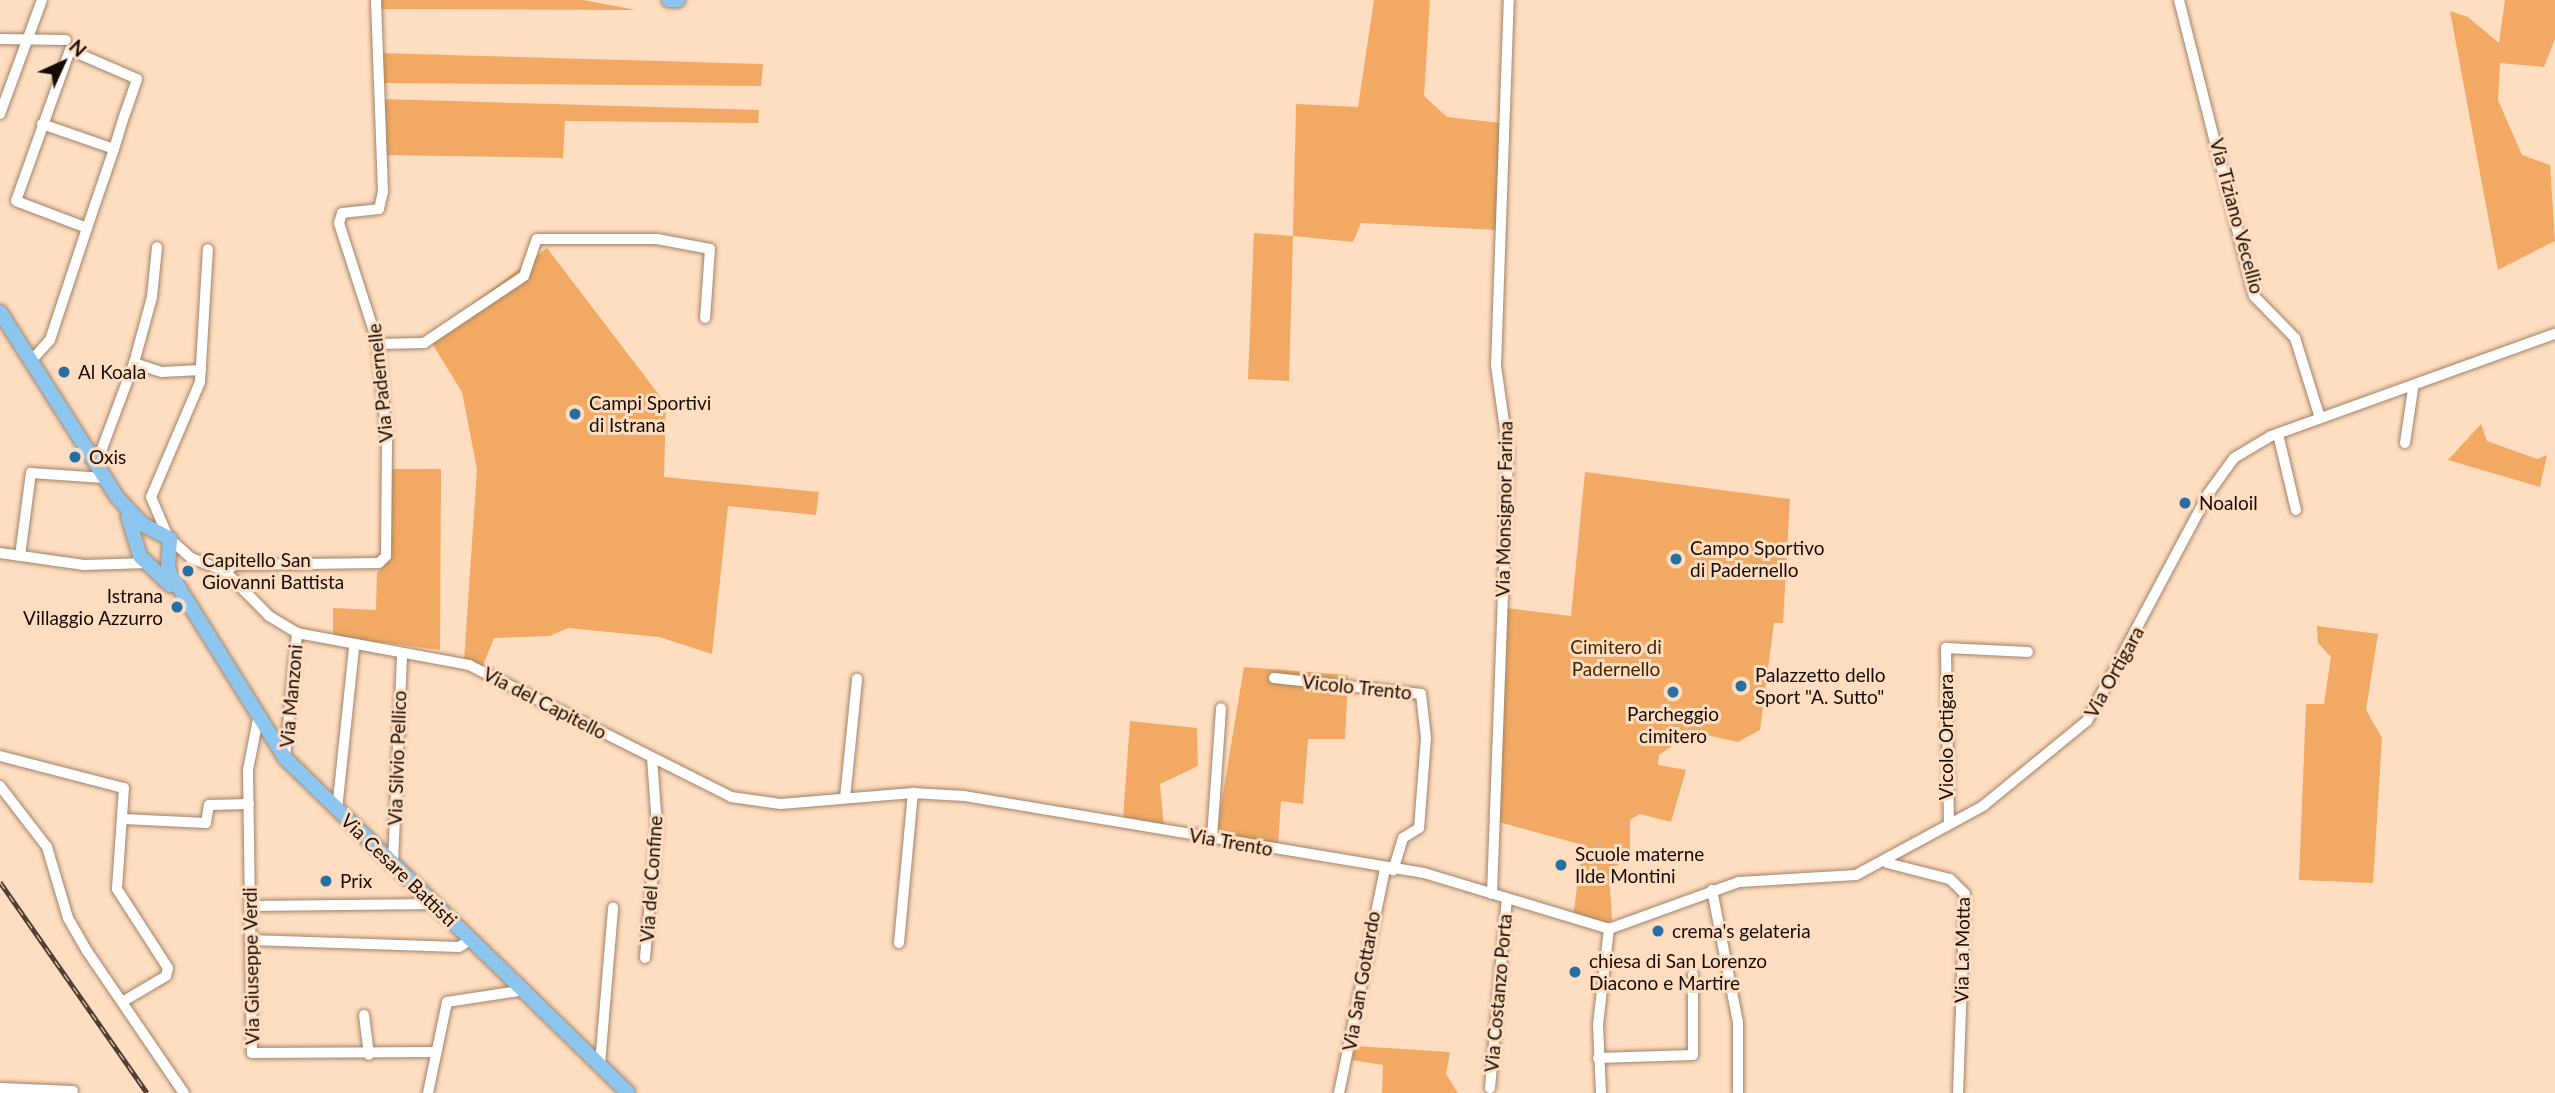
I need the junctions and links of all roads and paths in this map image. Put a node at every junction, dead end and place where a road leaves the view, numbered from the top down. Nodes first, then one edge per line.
1 (42, 0) edge
2 (376, 0) edge
3 (669, 0) edge
4 (678, 0) edge
5 (1509, 0) edge
6 (2179, 0) edge
7 (0, 38) edge
8 (26, 40) junction
9 (66, 40) dead end
10 (0, 114) edge
11 (42, 124) junction
12 (114, 149) junction
13 (87, 228) junction
14 (158, 247) dead end
15 (208, 249) dead end
16 (0, 312) edge
17 (705, 318) dead end
18 (2555, 334) edge
19 (378, 344) junction
20 (31, 361) junction
21 (134, 363) junction
22 (201, 370) junction
23 (2413, 389) junction
24 (2320, 418) junction
25 (2278, 433) junction
26 (2405, 443) dead end
27 (92, 459) junction
28 (104, 478) junction
29 (117, 497) junction
30 (2296, 510) dead end
31 (156, 527) junction
32 (169, 538) junction
33 (138, 542) junction
34 (0, 553) edge
35 (20, 556) junction
36 (168, 557) junction
37 (118, 563) junction
38 (149, 563) junction
39 (221, 569) junction
40 (199, 624) junction
41 (297, 633) junction
42 (354, 648) junction
43 (2028, 652) dead end
44 (402, 654) junction
45 (1273, 678) dead end
46 (857, 679) dead end
47 (1221, 708) dead end
48 (258, 719) junction
49 (0, 756) edge
50 (285, 758) junction
51 (652, 758) junction
52 (0, 786) edge
53 (913, 793) junction
54 (845, 798) junction
55 (761, 803) joint
56 (249, 804) junction
57 (337, 810) junction
58 (123, 819) junction
59 (1949, 824) junction
60 (1212, 838) junction
61 (393, 863) junction
62 (1887, 863) junction
63 (1389, 869) junction
64 (1712, 890) junction
65 (1492, 894) junction
66 (1507, 899) junction
67 (435, 904) junction
68 (250, 906) junction
69 (613, 908) dead end
70 (1609, 929) junction
71 (472, 939) junction
72 (250, 940) junction
73 (899, 943) dead end
74 (645, 958) dead end
75 (1693, 975) dead end
76 (525, 990) junction
77 (122, 1002) junction
78 (364, 1014) dead end
79 (435, 1052) junction
80 (369, 1055) junction
81 (1598, 1058) junction
82 (600, 1064) junction
83 (0, 1088) edge
84 (1490, 1088) dead end
85 (73, 1091) dead end
86 (184, 1093) edge
87 (428, 1093) edge
88 (628, 1093) edge
89 (1339, 1093) edge
90 (1601, 1093) edge
91 (1738, 1093) edge
92 (1958, 1093) edge

1 - 8 street
2 - 19 street, Via Padernelle
3 - 4 main road
5 - 65 street, Via Monsignor Farina
6 - 24 street, Via Tiziano Vecellio
7 - 8 street
8 - 9 street
8 - 10 street
11 - 12 street
11 - 12 street
11 - 13 street
12 - 13 street
13 - 20 street
14 - 21 street
15 - 22 street
16 - 20 main road, Via Cesare Battisti
17 - 19 street
18 - 23 street, Via Ortigara
19 - 39 street, Via Padernelle
20 - 27 main road, Via Cesare Battisti
21 - 22 street
21 - 27 street
22 - 31 street
23 - 24 street, Via Ortigara
23 - 26 street
24 - 25 street, Via Ortigara
25 - 30 street
25 - 59 street, Via Ortigara
27 - 28 main road, Via Cesare Battisti
28 - 29 main road, Via Cesare Battisti
28 - 35 street
29 - 31 main road, Via Cesare Battisti
29 - 33 main road, Via Cesare Battisti
31 - 32 main road, Via Cesare Battisti
31 - 33 main road
32 - 36 main road, Via Cesare Battisti
32 - 39 street, Via del Capitello
33 - 37 street
33 - 38 main road, Via Cesare Battisti
34 - 35 street
35 - 37 street
36 - 38 main road
36 - 39 street
36 - 40 main road, Via Cesare Battisti
37 - 38 street
38 - 40 main road, Via Cesare Battisti
39 - 41 street, Via del Capitello
40 - 48 main road, Via Cesare Battisti
41 - 42 street, Via del Capitello
41 - 50 street, Via Manzoni
42 - 44 street, Via del Capitello
42 - 57 street
43 - 59 street, Vicolo Ortigara
44 - 51 street, Via del Capitello
44 - 61 street, Via Silvio Pellico
45 - 63 street, Vicolo Trento
46 - 54 street
47 - 60 street
48 - 50 main road, Via Cesare Battisti
48 - 56 street, Via Giuseppe Verdi
49 - 58 street
50 - 57 main road, Via Cesare Battisti
51 - 55 street, Via del Capitello
51 - 74 street, Via del Confine
52 - 77 street
53 - 54 street, Via Trento
53 - 60 street, Via Trento
53 - 73 street
54 - 55 street, Via Trento
56 - 58 street
56 - 68 street, Via Giuseppe Verdi
57 - 61 main road, Via Cesare Battisti
58 - 77 street
59 - 62 street, Via Ortigara
60 - 63 street, Via Trento
61 - 67 main road, Via Cesare Battisti
62 - 64 street, Via Ortigara
62 - 92 street, Via La Motta
63 - 65 street, Via Trento
63 - 89 street, Via San Gottardo
64 - 70 street, Via Ortigara
64 - 91 street
65 - 66 street, Via Trento
66 - 70 street, Via Trento
66 - 84 street, Via Costanzo Porta
67 - 68 street
67 - 71 main road, Via Cesare Battisti
68 - 72 street, Via Giuseppe Verdi
69 - 82 street
70 - 81 street
71 - 72 street
71 - 76 main road, Via Cesare Battisti
72 - 80 street, Via Giuseppe Verdi
75 - 81 street
76 - 79 street
76 - 82 main road, Via Cesare Battisti
77 - 86 street
78 - 80 street
79 - 80 street, Via Giuseppe Verdi
79 - 87 street
81 - 90 street
82 - 88 main road, Via Cesare Battisti
83 - 85 street

